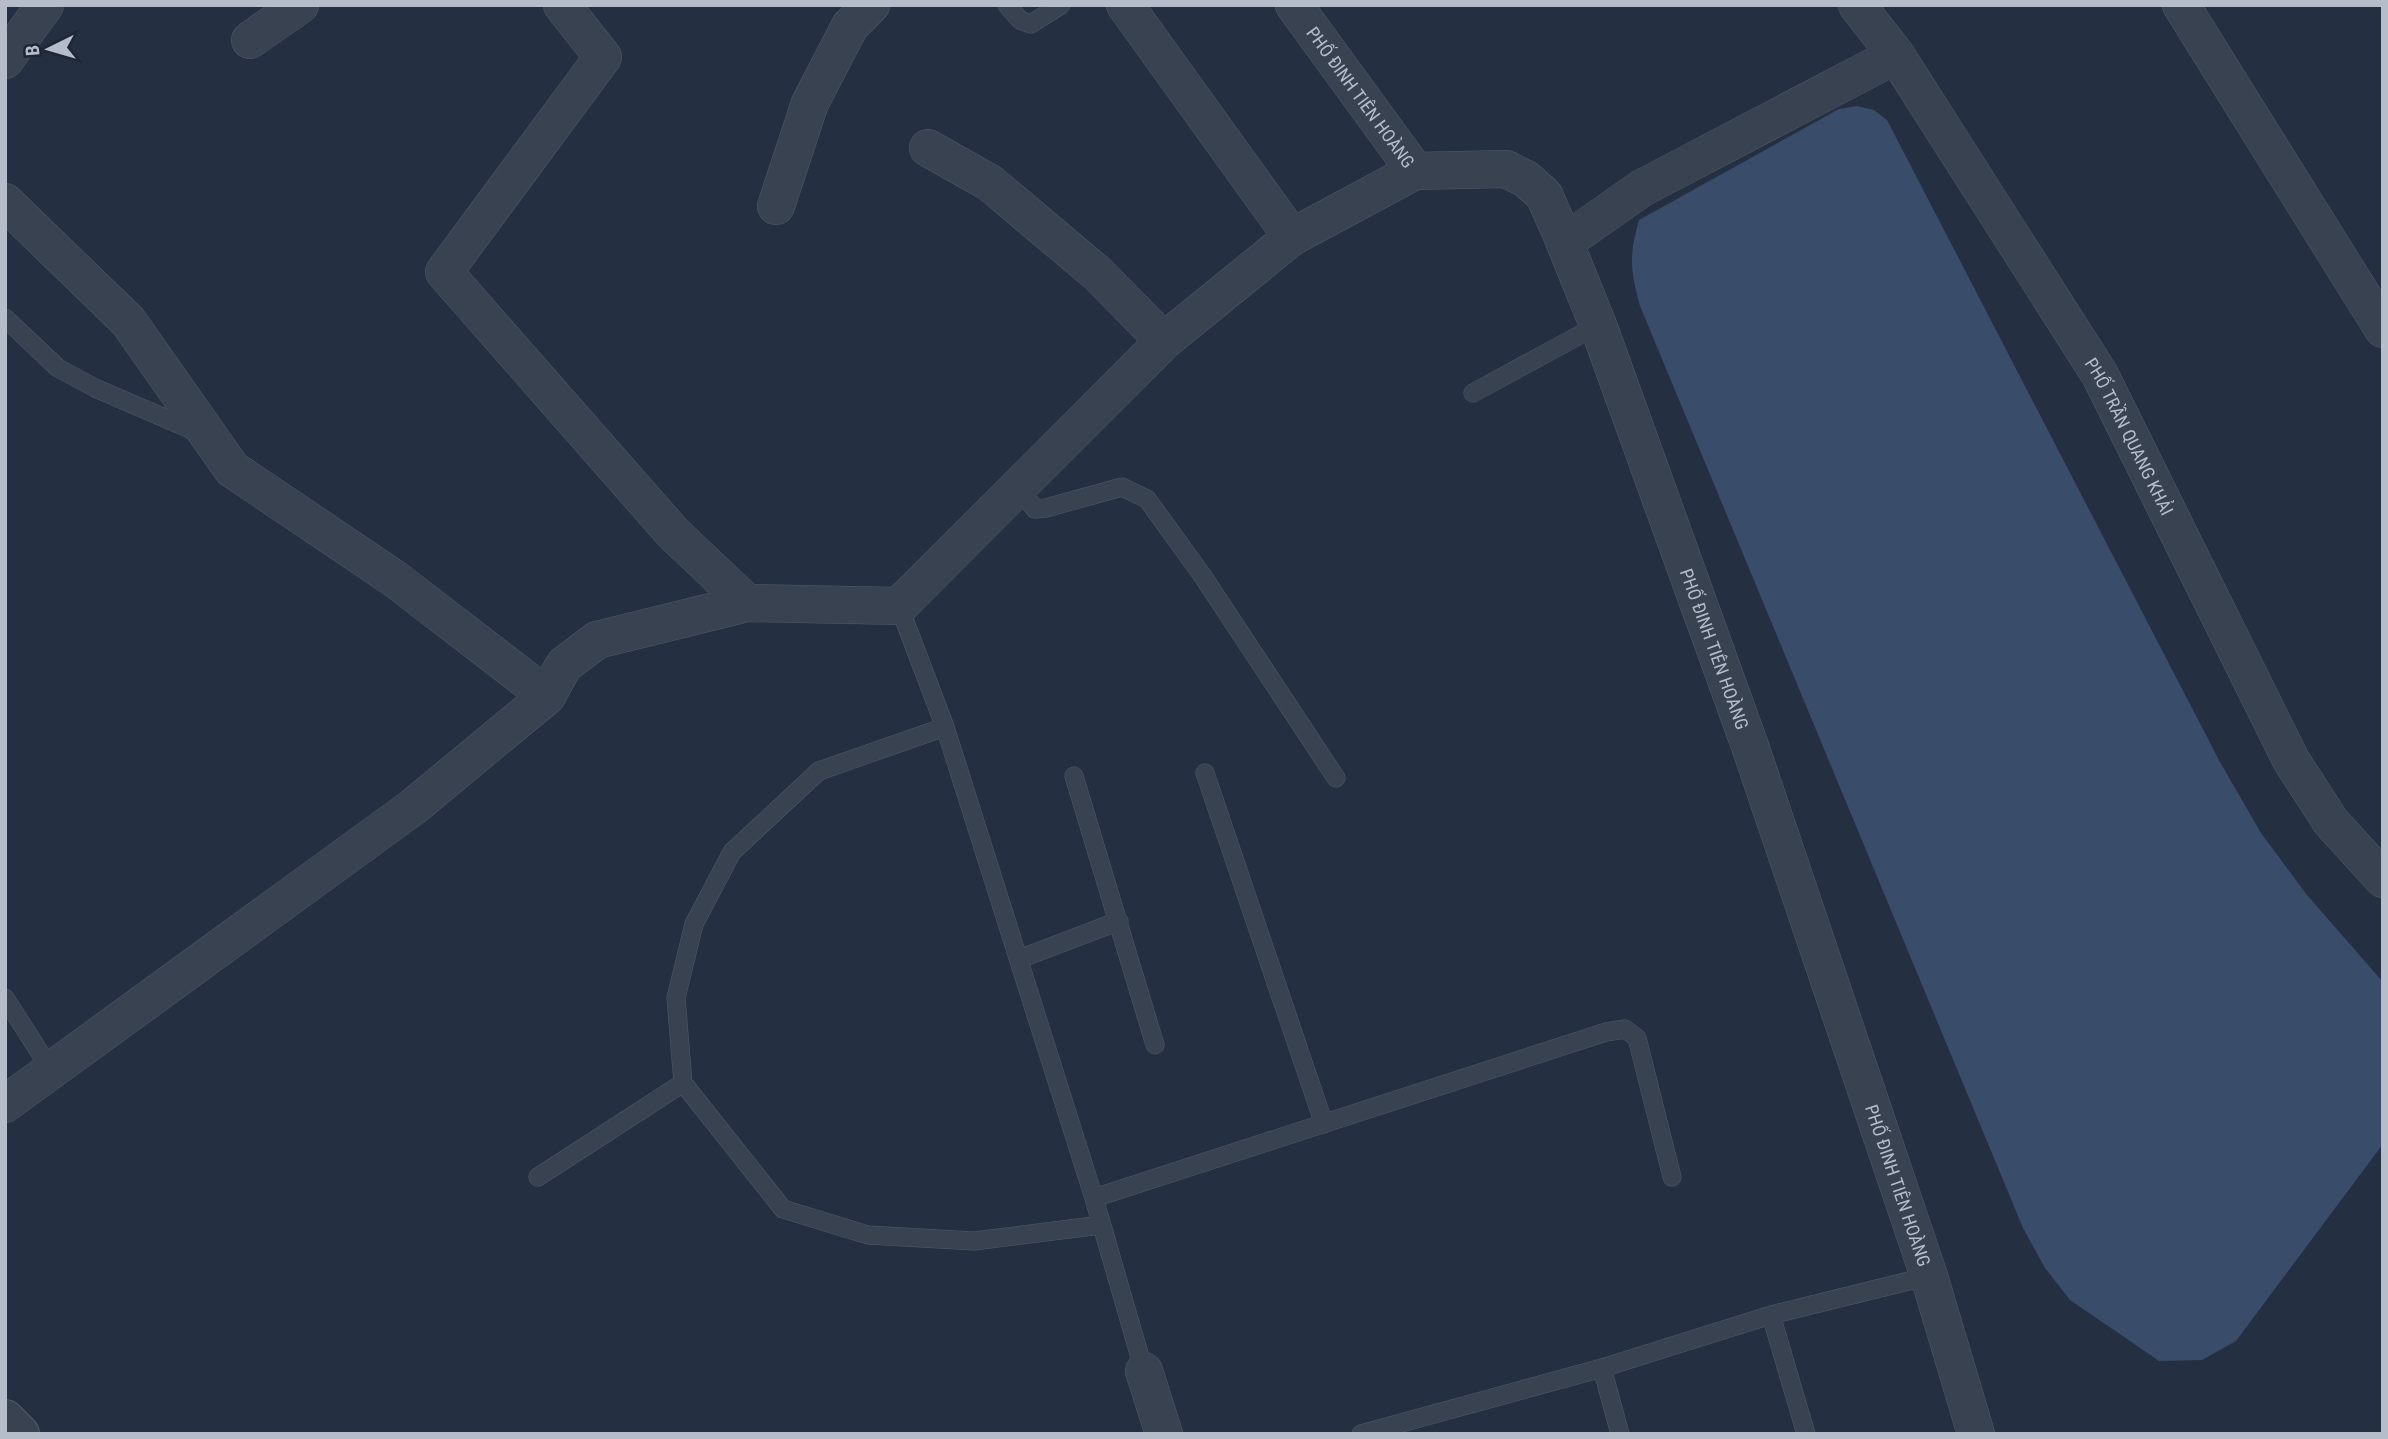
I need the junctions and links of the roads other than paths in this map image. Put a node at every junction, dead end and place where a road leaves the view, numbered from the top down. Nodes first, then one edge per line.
1 (45, 5) edge
2 (300, 5) edge
3 (562, 5) edge
4 (871, 5) edge
5 (1007, 5) edge
6 (1061, 5) edge
7 (1125, 5) edge
8 (1294, 5) edge
9 (1857, 5) edge
10 (2181, 5) edge
11 (250, 40) dead end
12 (1896, 55) junction
13 (5, 60) edge
14 (928, 148) dead end
15 (1415, 172) junction
16 (5, 202) edge
17 (776, 206) dead end
18 (1292, 237) junction
19 (1565, 242) junction
20 (5, 318) edge
21 (1598, 325) junction
22 (2383, 329) edge
23 (1164, 341) junction
24 (1473, 393) dead end
25 (210, 438) junction
26 (1017, 488) junction
27 (747, 603) junction
28 (899, 606) junction
29 (547, 696) junction
30 (945, 727) junction
31 (1205, 773) dead end
32 (1074, 776) dead end
33 (1336, 778) dead end
34 (2383, 879) edge
35 (1118, 921) junction
36 (1018, 959) junction
37 (5, 998) edge
38 (1155, 1045) dead end
39 (51, 1070) junction
40 (682, 1083) junction
41 (5, 1104) edge
42 (1324, 1124) junction
43 (538, 1177) dead end
44 (1672, 1177) dead end
45 (1094, 1198) junction
46 (1101, 1225) junction
47 (1929, 1276) junction
48 (1771, 1315) junction
49 (1602, 1368) junction
50 (1144, 1371) joint
51 (5, 1419) edge
52 (20, 1434) edge
53 (1164, 1434) edge
54 (1361, 1434) edge
55 (1620, 1434) edge
56 (1806, 1434) edge
57 (1976, 1434) edge

1 - 13 street
2 - 11 street
3 - 27 street
4 - 17 street
5 - 6 lane
7 - 18 street
8 - 15 street, PHỐ ĐINH TIÊN HOÀNG
9 - 12 street, PHỐ TRẦN QUANG KHẢI
10 - 22 street
12 - 19 street
12 - 34 street, PHỐ TRẦN QUANG KHẢI
14 - 23 street
15 - 18 street
15 - 19 street, PHỐ ĐINH TIÊN HOÀNG
16 - 25 street
18 - 23 street
19 - 21 street, PHỐ ĐINH TIÊN HOÀNG
20 - 25 lane
21 - 24 lane
21 - 47 street, PHỐ ĐINH TIÊN HOÀNG
23 - 26 street
25 - 29 street
26 - 28 street
26 - 33 lane
27 - 28 street
27 - 29 street
28 - 30 lane
29 - 39 street
30 - 36 lane
30 - 40 lane
31 - 42 lane
32 - 35 lane
35 - 36 lane
35 - 38 lane
36 - 45 lane
37 - 39 lane
39 - 41 street
40 - 43 lane
40 - 46 lane
42 - 44 lane
42 - 45 lane
45 - 46 lane
46 - 50 lane
47 - 48 lane
47 - 57 street, PHỐ ĐINH TIÊN HOÀNG
48 - 49 lane
48 - 56 lane
49 - 54 lane
49 - 55 lane
50 - 53 street
51 - 52 street

